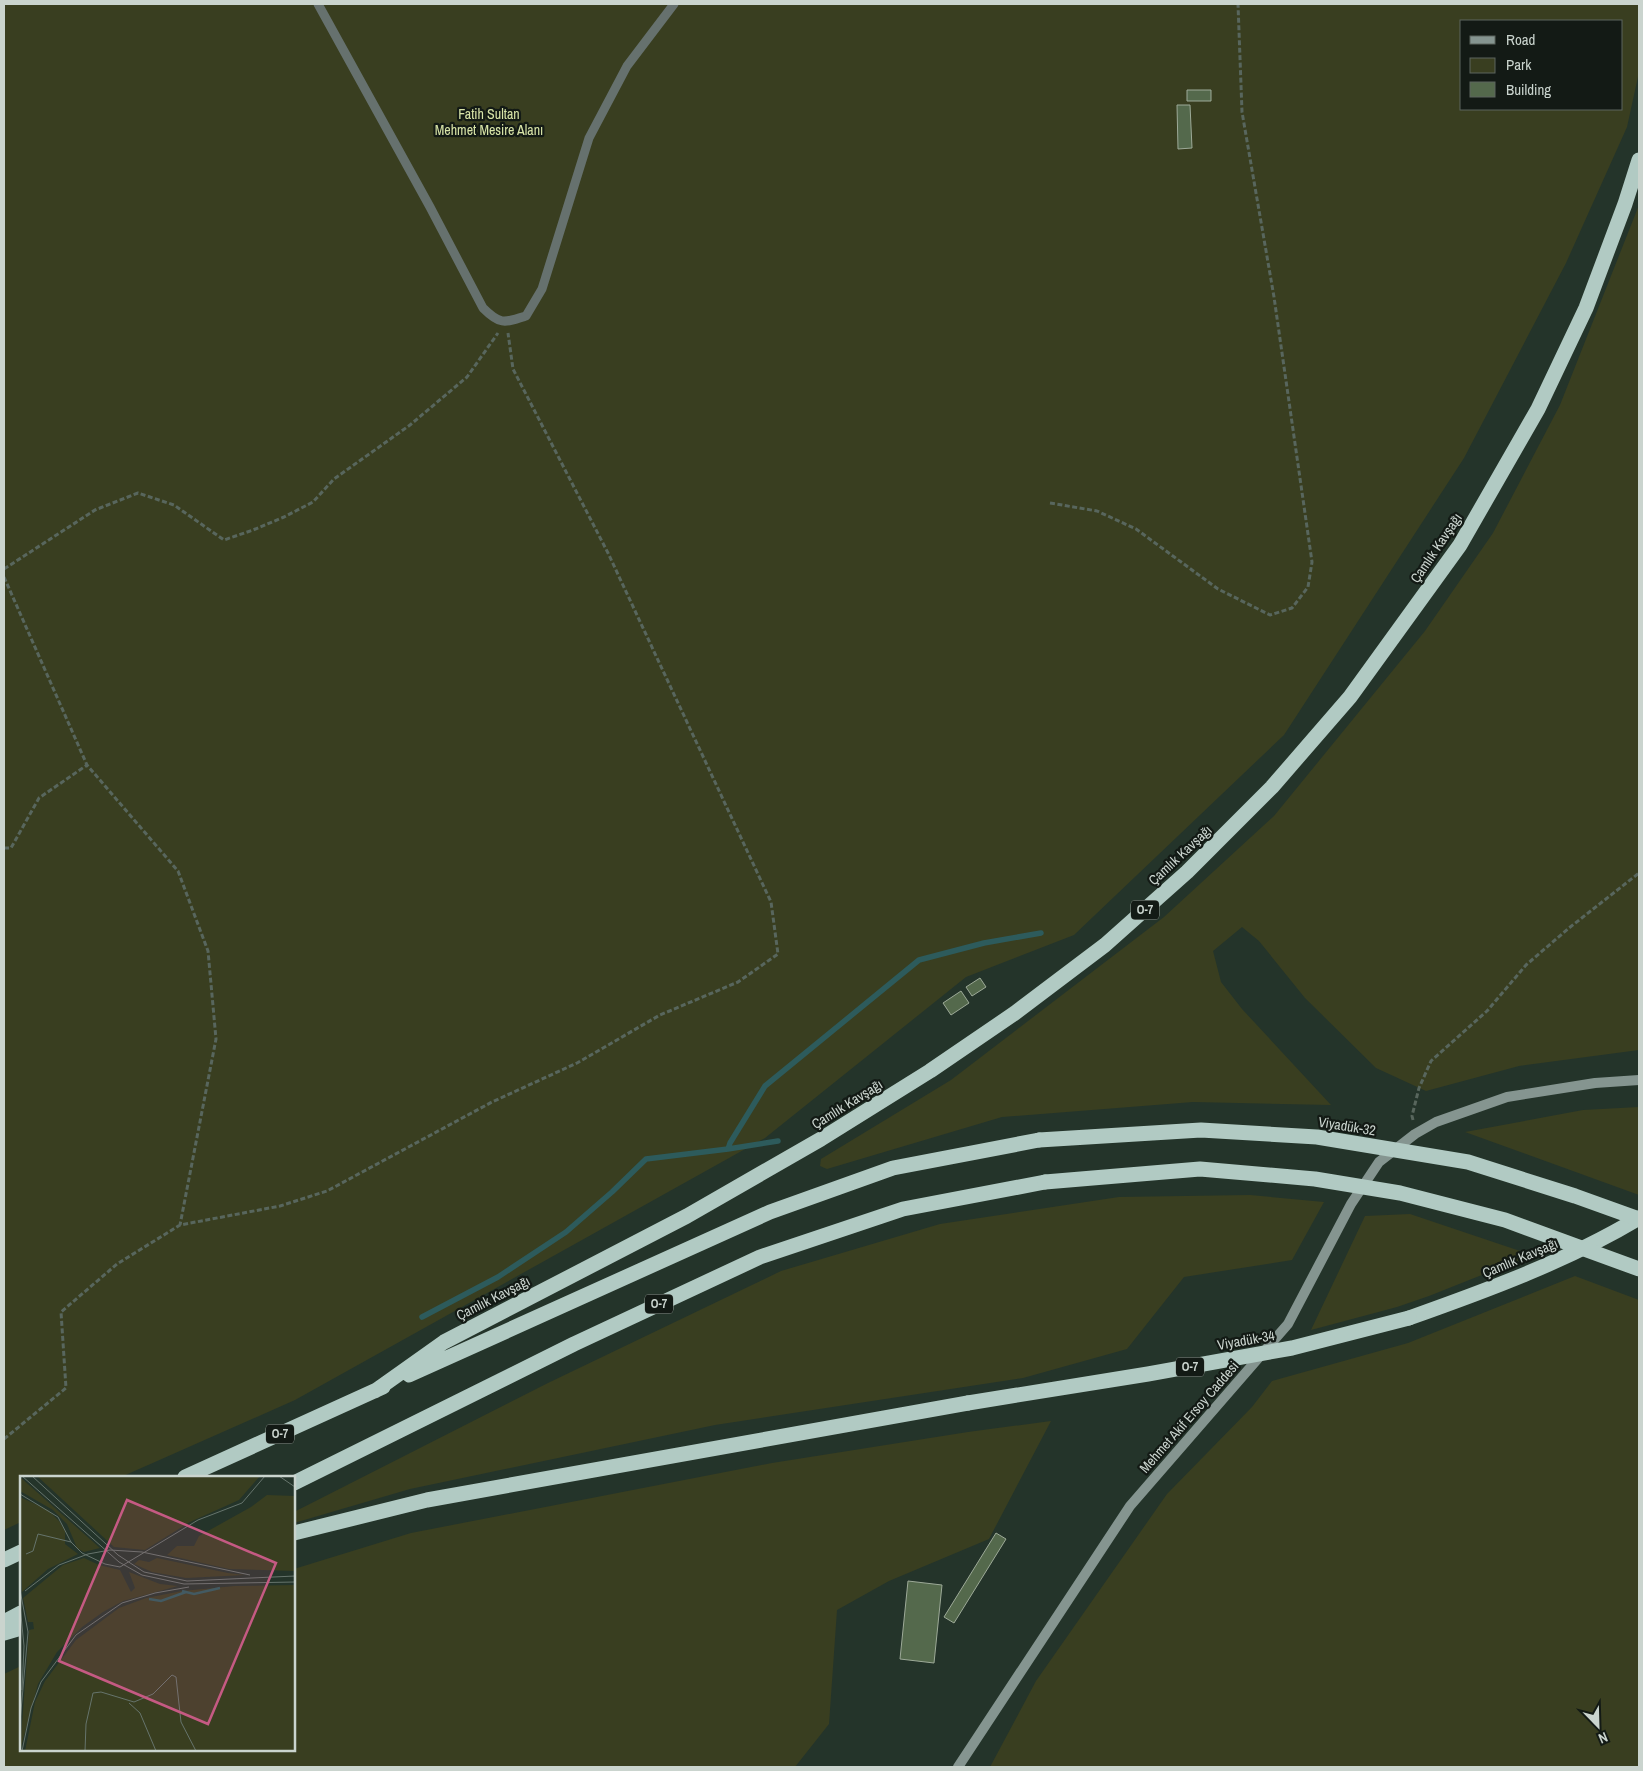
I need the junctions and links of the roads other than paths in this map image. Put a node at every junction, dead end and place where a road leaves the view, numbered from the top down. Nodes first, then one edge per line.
1 (318, 4) edge
2 (674, 4) edge
3 (1639, 160) edge
4 (1639, 1080) edge
5 (1639, 1218) edge
6 (1639, 1269) edge
7 (1409, 1318) joint
8 (375, 1391) junction
9 (187, 1476) edge
10 (295, 1483) edge
11 (295, 1533) edge
12 (20, 1552) edge
13 (4, 1560) edge
14 (20, 1614) edge
15 (4, 1622) edge
16 (20, 1628) edge
17 (4, 1634) edge
18 (958, 1767) edge

1 - 2 lane
3 - 8 highway, Çamlık Kavşağı / O-7
4 - 18 main road, Mehmet Akif Ersoy Caddesi
5 - 7 highway, Çamlık Kavşağı / O-7
5 - 8 highway, Viyadük-32 / O-7, bridge
6 - 10 highway, O-7, bridge
7 - 11 highway, Viyadük-34 / O-7, bridge
8 - 9 highway, O-7
12 - 13 highway
14 - 15 highway
16 - 17 highway

